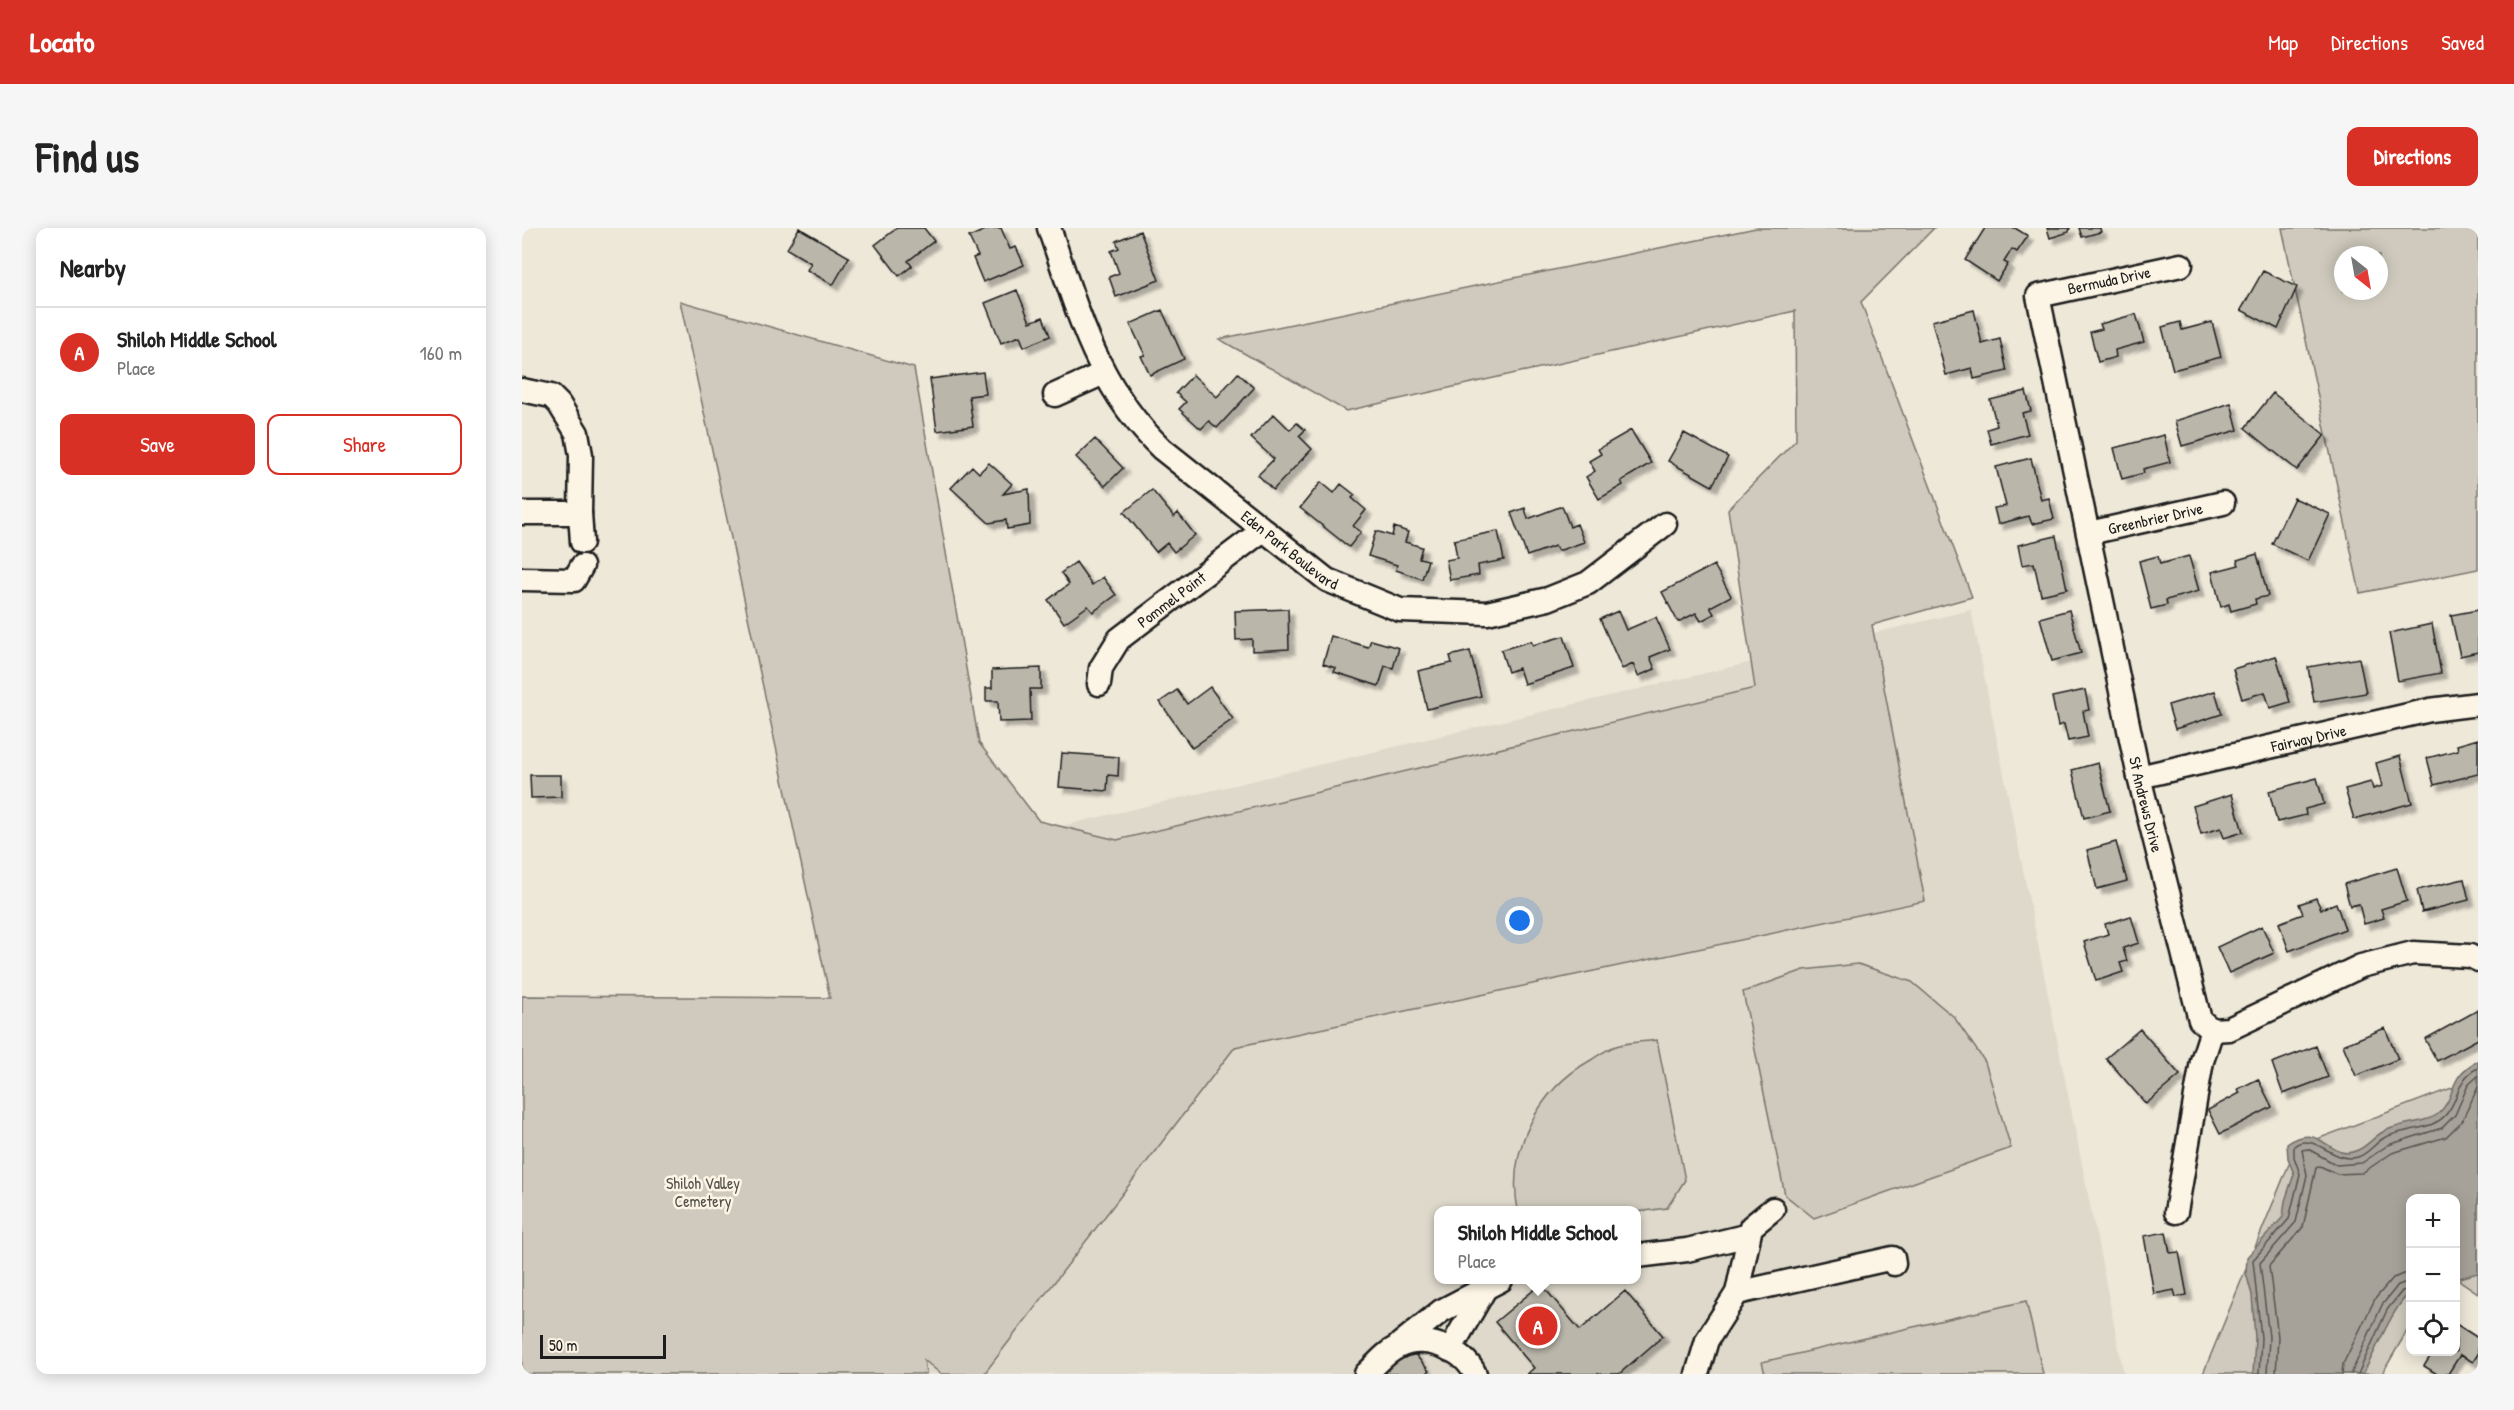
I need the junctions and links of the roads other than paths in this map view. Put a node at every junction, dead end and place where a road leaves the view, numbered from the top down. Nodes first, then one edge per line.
1 (1049, 228) edge
2 (2181, 265) dead end
3 (2038, 296) joint
4 (1104, 374) junction
5 (522, 390) edge
6 (1054, 395) dead end
7 (2223, 503) dead end
8 (522, 513) edge
9 (580, 513) junction
10 (1665, 524) dead end
11 (1263, 530) junction
12 (2089, 533) junction
13 (582, 542) dead end
14 (582, 566) dead end
15 (522, 579) edge
16 (1099, 684) dead end
17 (2478, 704) edge
18 (2139, 777) junction
19 (2478, 960) edge
20 (2212, 1030) junction
21 (1773, 1209) dead end
22 (2176, 1212) dead end
23 (1749, 1235) junction
24 (1641, 1256) edge
25 (1894, 1264) dead end
26 (1491, 1284) edge
27 (1492, 1284) edge
28 (1737, 1293) junction
29 (1397, 1347) junction
30 (1450, 1350) junction
31 (1366, 1374) edge
32 (1475, 1374) edge
33 (1697, 1374) edge

1 - 4 street, Eden Park Boulevard
2 - 3 street, Bermuda Drive
3 - 12 street, St Andrews Drive
4 - 6 street
4 - 11 street, Eden Park Boulevard
5 - 9 street
7 - 12 street, Greenbrier Drive
8 - 9 street
9 - 13 street
10 - 11 street, Eden Park Boulevard
11 - 16 street, Pommel Point
12 - 18 street, St Andrews Drive
14 - 15 street
17 - 18 street, Fairway Drive
18 - 20 street, St Andrews Drive
19 - 20 street
20 - 22 street
21 - 23 street
23 - 24 street
23 - 28 street
25 - 28 street
26 - 29 street
27 - 30 street
28 - 33 street
29 - 30 street
29 - 31 street
30 - 32 street

